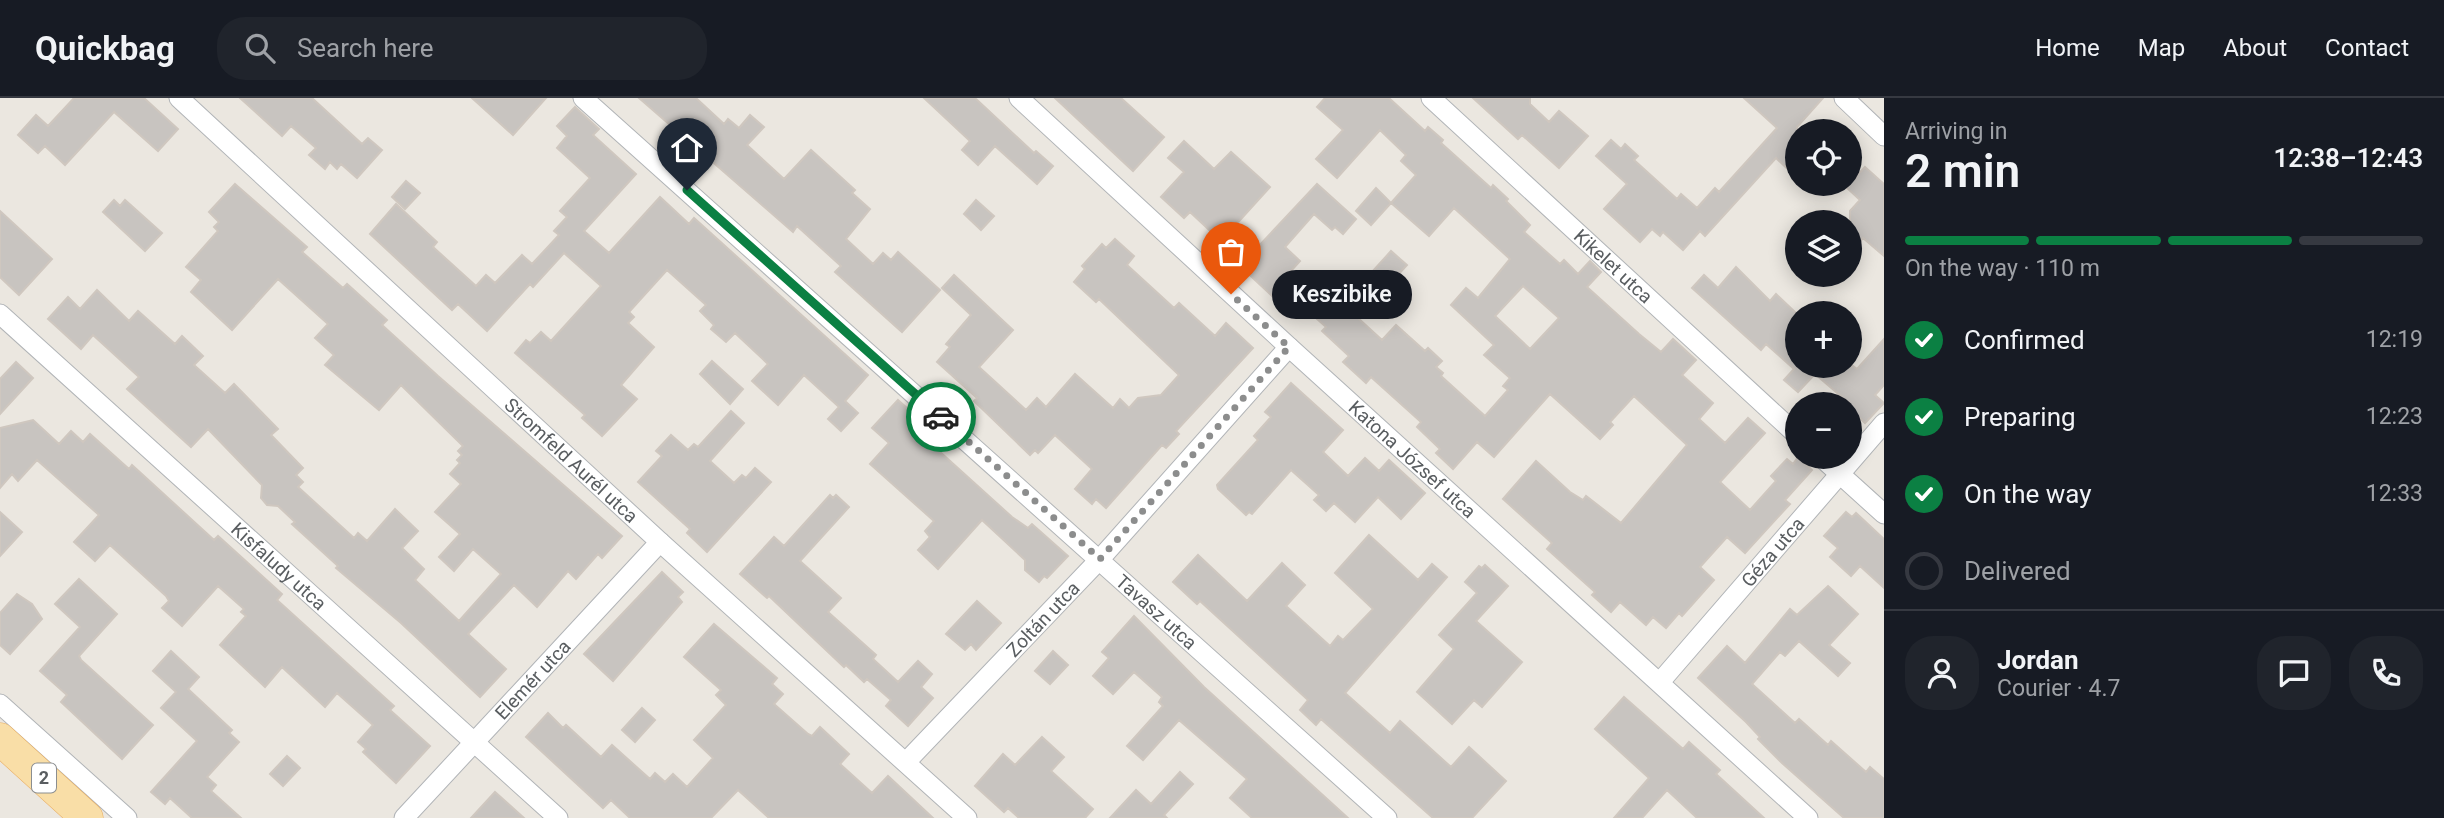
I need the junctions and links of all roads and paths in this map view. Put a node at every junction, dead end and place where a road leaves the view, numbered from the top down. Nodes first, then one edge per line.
1 (179, 98) edge
2 (583, 98) edge
3 (1019, 98) edge
4 (1431, 98) edge
5 (1844, 98) edge
6 (1884, 135) edge
7 (0, 314) edge
8 (1289, 347) junction
9 (1884, 423) edge
10 (1785, 424) edge
11 (1834, 469) edge
12 (1839, 473) junction
13 (1884, 514) edge
14 (660, 542) junction
15 (1100, 559) junction
16 (1660, 682) junction
17 (0, 704) edge
18 (0, 739) edge
19 (475, 742) junction
20 (906, 762) junction
21 (87, 818) edge
22 (127, 818) edge
23 (404, 818) edge
24 (558, 818) edge
25 (967, 818) edge
26 (1387, 818) edge
27 (1808, 818) edge

1 - 14 street, Stromfeld Aurél utca
2 - 15 street, Tavasz utca
3 - 8 street, Katona József utca
4 - 10 street, Kikelet utca
5 - 6 street
7 - 19 street, Kisfaludy utca
8 - 15 street, Zoltán utca
8 - 16 street, Katona József utca
9 - 12 street, Géza utca
11 - 12 street
12 - 13 street
12 - 16 street, Géza utca
14 - 19 street, Elemér utca
14 - 20 street, Stromfeld Aurél utca
15 - 20 street, Zoltán utca
15 - 26 street, Tavasz utca
16 - 27 street, Katona József utca
17 - 22 street
18 - 21 main road, 2
19 - 23 street, Elemér utca
19 - 24 street, Kisfaludy utca
20 - 25 street, Stromfeld Aurél utca

